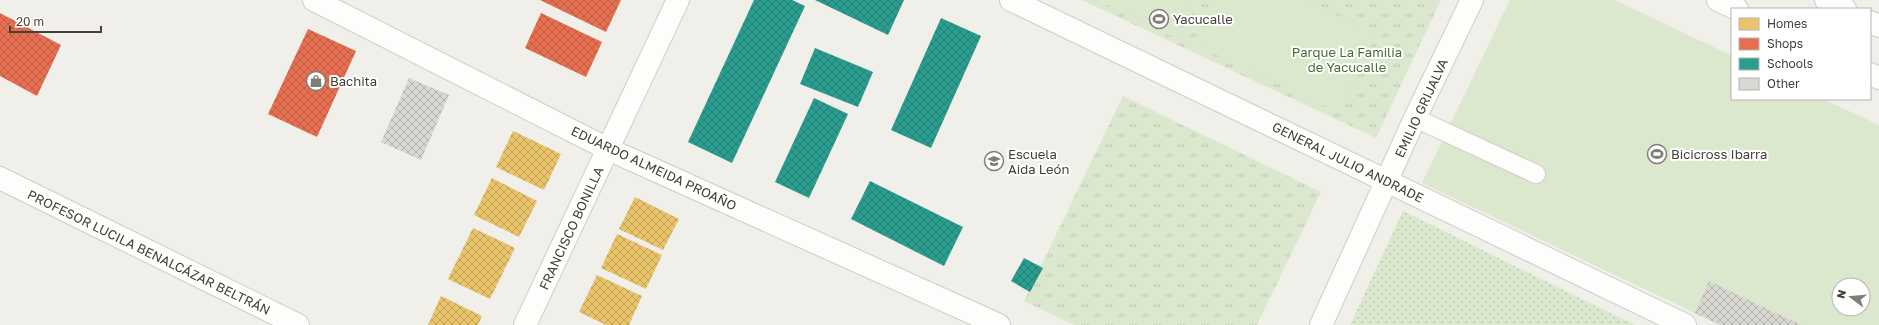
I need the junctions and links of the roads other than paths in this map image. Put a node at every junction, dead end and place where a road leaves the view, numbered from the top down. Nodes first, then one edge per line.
1 (314, 0) edge
2 (678, 0) edge
3 (1011, 0) edge
4 (1472, 0) edge
5 (1718, 0) edge
6 (1826, 0) edge
7 (1735, 8) edge
8 (1843, 8) edge
9 (1415, 118) junction
10 (608, 149) junction
11 (1536, 174) dead end
12 (0, 178) edge
13 (1388, 180) junction
14 (298, 325) edge
15 (525, 325) edge
16 (999, 325) edge
17 (1321, 325) edge
18 (1685, 325) edge

1 - 10 street, EDUARDO ALMEIDA PROAÑO
2 - 10 street, FRANCISCO BONILLA
3 - 13 street, GENERAL JULIO ANDRADE
4 - 9 street, EMILIO GRIJALVA
5 - 7 street
6 - 8 street
9 - 11 lane
9 - 13 street, EMILIO GRIJALVA
10 - 15 street, FRANCISCO BONILLA
10 - 16 street, EDUARDO ALMEIDA PROAÑO
12 - 14 street, PROFESOR LUCILA BENALCÁZAR BELTRÁN
13 - 17 street, EMILIO GRIJALVA
13 - 18 street, GENERAL JULIO ANDRADE

